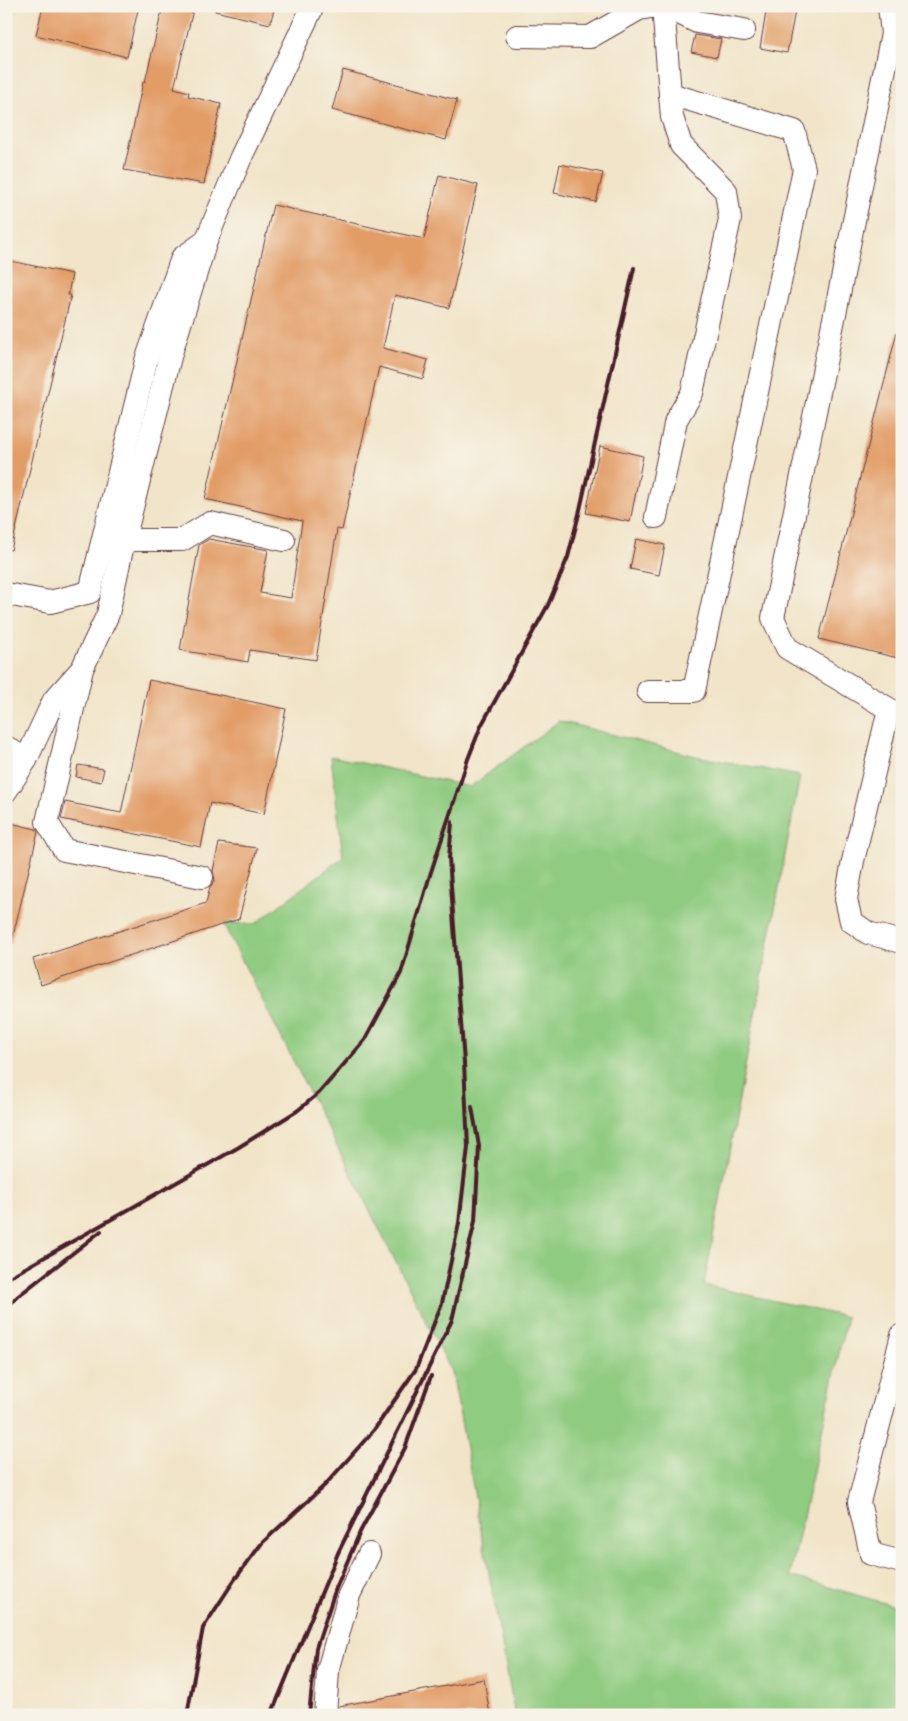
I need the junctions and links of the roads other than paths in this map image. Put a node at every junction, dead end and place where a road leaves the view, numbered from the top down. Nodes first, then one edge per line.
1 (313, 6) edge
2 (657, 6) edge
3 (664, 6) edge
4 (889, 6) edge
5 (744, 30) dead end
6 (517, 36) dead end
7 (897, 36) edge
8 (670, 94) junction
9 (206, 241) junction
10 (656, 518) dead end
11 (124, 540) junction
12 (284, 540) dead end
13 (6, 594) edge
14 (82, 669) junction
15 (648, 691) dead end
16 (6, 747) edge
17 (26, 760) junction
18 (6, 791) edge
19 (202, 877) dead end
20 (902, 942) edge
21 (902, 1335) edge
22 (369, 1554) dead end
23 (902, 1562) edge
24 (325, 1715) edge

1 - 9 lane
2 - 6 lane
3 - 5 lane
3 - 8 lane
4 - 7 lane
7 - 20 lane
8 - 10 lane
8 - 15 lane
9 - 11 lane
9 - 13 lane
11 - 12 lane
11 - 14 lane
14 - 17 lane
14 - 19 lane
16 - 17 lane
17 - 18 lane
21 - 23 lane
22 - 24 lane

